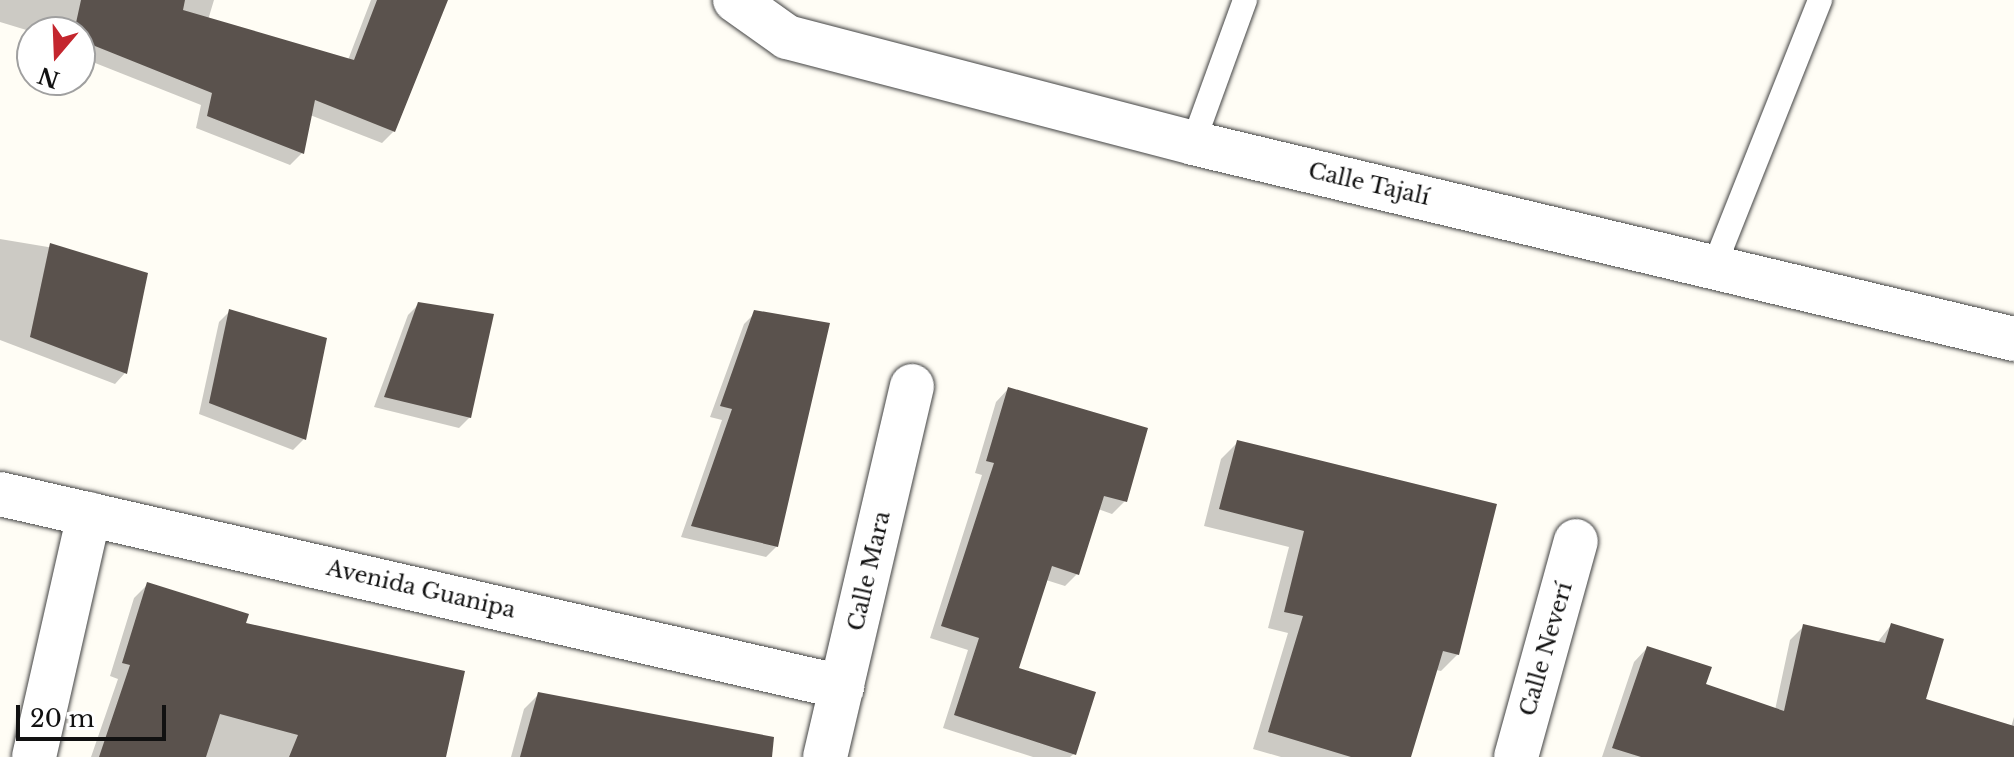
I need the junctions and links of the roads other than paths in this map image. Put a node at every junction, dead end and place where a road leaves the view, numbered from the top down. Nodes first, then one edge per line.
1 (735, 0) edge
2 (1245, 0) edge
3 (1820, 0) edge
4 (1193, 143) junction
5 (1715, 264) junction
6 (2014, 339) edge
7 (912, 386) dead end
8 (0, 494) edge
9 (89, 514) junction
10 (1576, 541) dead end
11 (842, 687) junction
12 (34, 757) edge
13 (825, 757) edge
14 (1516, 757) edge

1 - 4 street, Calle Tajalí
2 - 4 lane
3 - 5 lane
4 - 5 street, Calle Tajalí
5 - 6 street, Calle Tajalí
7 - 11 street, Calle Mara
8 - 9 street, Avenida Guanipa
9 - 11 street, Avenida Guanipa
9 - 12 street
10 - 14 street, Calle Neverí
11 - 13 street, Calle Mara

